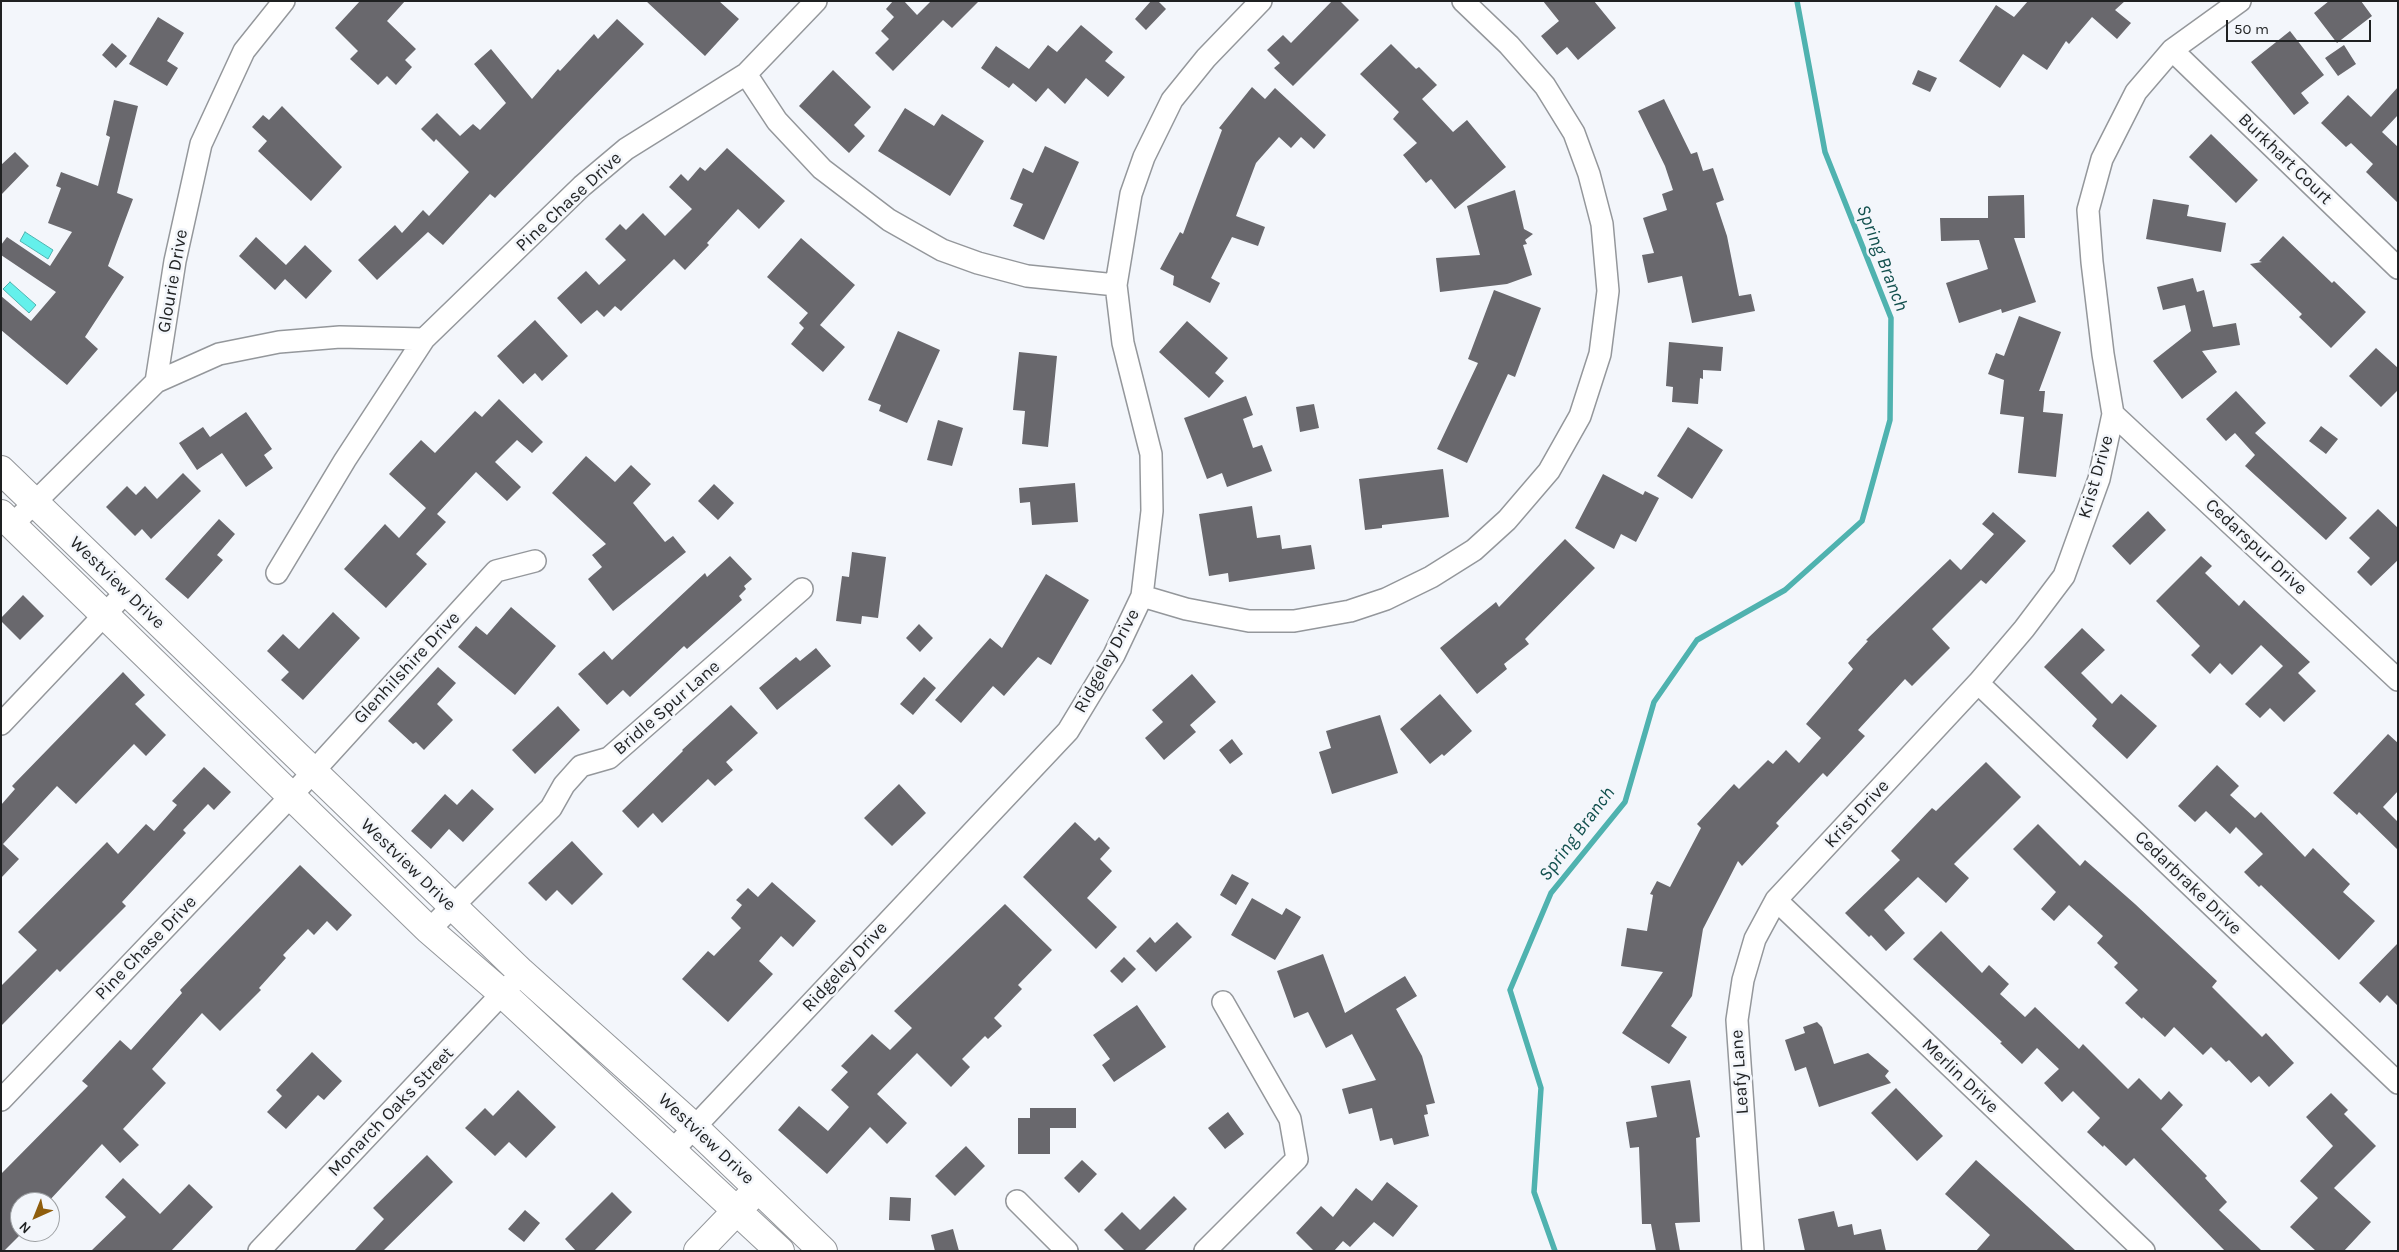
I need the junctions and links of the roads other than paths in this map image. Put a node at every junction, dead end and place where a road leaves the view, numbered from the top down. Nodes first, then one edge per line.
1 (284, 1) edge
2 (816, 1) edge
3 (1261, 1) edge
4 (1463, 1) edge
5 (2240, 1) edge
6 (2172, 50) junction
7 (746, 74) junction
8 (2398, 268) edge
9 (1116, 285) junction
10 (424, 339) junction
11 (156, 382) junction
12 (2114, 414) junction
13 (1, 470) edge
14 (35, 503) junction
15 (7, 520) edge
16 (535, 561) dead end
17 (277, 573) dead end
18 (802, 589) dead end
19 (126, 592) junction
20 (1142, 596) junction
21 (106, 616) junction
22 (2398, 680) edge
23 (1978, 683) junction
24 (1, 724) edge
25 (312, 772) junction
26 (291, 796) junction
27 (1776, 900) junction
28 (452, 907) junction
29 (429, 930) junction
30 (521, 972) junction
31 (503, 994) junction
32 (1224, 1002) dead end
33 (2398, 1083) edge
34 (1, 1100) edge
35 (694, 1127) junction
36 (672, 1151) junction
37 (759, 1189) junction
38 (1017, 1201) dead end
39 (737, 1211) junction
40 (259, 1251) edge
41 (698, 1251) edge
42 (780, 1251) edge
43 (824, 1251) edge
44 (1067, 1251) edge
45 (1205, 1251) edge
46 (1753, 1251) edge
47 (2144, 1251) edge

1 - 11 street, Glourie Drive
2 - 7 street, Pine Chase Drive
3 - 9 street, Ridgeley Drive
4 - 20 street
5 - 6 street, Krist Drive
6 - 8 street, Burkhart Court
6 - 12 street, Krist Drive
7 - 9 street
7 - 10 street, Pine Chase Drive
9 - 20 street, Ridgeley Drive
10 - 11 street
10 - 17 street, Pine Chase Drive
11 - 14 street
12 - 22 street, Cedarspur Drive
12 - 23 street, Krist Drive
13 - 14 main road, Westview Drive
14 - 15 street
14 - 19 main road, Westview Drive
15 - 21 main road, Westview Drive
16 - 25 street, Glenhilshire Drive
18 - 28 street, Bridle Spur Lane
19 - 21 street
19 - 25 main road, Westview Drive
20 - 35 street, Ridgeley Drive
21 - 24 street
21 - 26 main road, Westview Drive
23 - 27 street, Krist Drive
23 - 33 street, Cedarbrake Drive
25 - 26 street, Glenhilshire Drive
25 - 28 main road, Westview Drive
26 - 29 main road, Westview Drive
26 - 34 street, Pine Chase Drive
27 - 46 street, Leafy Lane
27 - 47 street, Merlin Drive
28 - 29 street, Bridle Spur Lane
28 - 30 main road, Westview Drive
29 - 31 main road, Westview Drive
30 - 31 street, Monarch Oaks Street
30 - 35 main road, Westview Drive
31 - 36 main road, Westview Drive
31 - 40 street, Monarch Oaks Street
32 - 45 street
35 - 36 street, Ridgeley Drive
35 - 37 main road, Westview Drive
36 - 39 main road, Westview Drive
37 - 39 main road
37 - 43 main road, Westview Drive
38 - 44 street
39 - 41 main road
39 - 42 main road, Westview Drive

